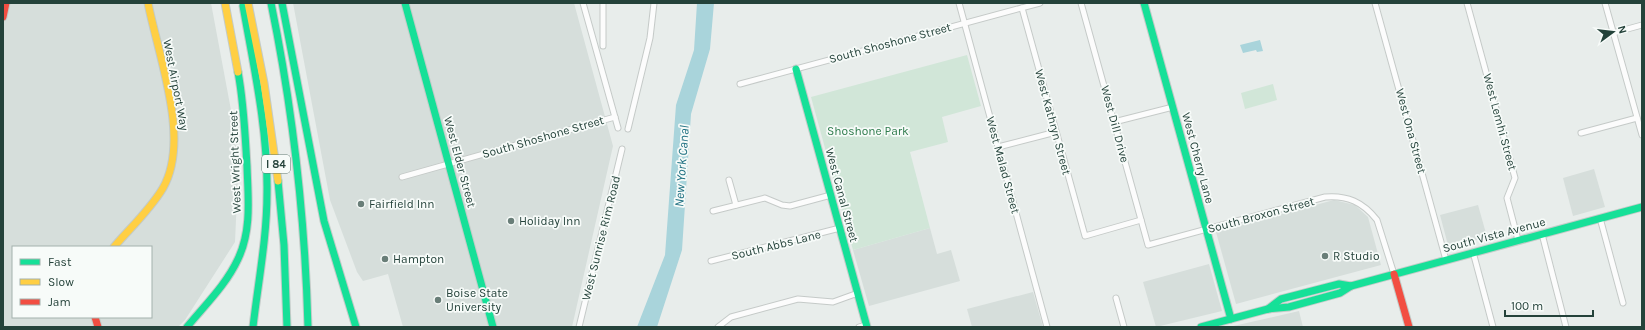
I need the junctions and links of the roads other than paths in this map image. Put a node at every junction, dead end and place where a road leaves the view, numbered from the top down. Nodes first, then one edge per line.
1 (6, 3) edge
2 (147, 3) edge
3 (225, 3) edge
4 (242, 3) edge
5 (248, 3) edge
6 (271, 3) edge
7 (282, 3) edge
8 (405, 3) edge
9 (582, 3) edge
10 (603, 3) edge
11 (654, 3) edge
12 (959, 3) edge
13 (1040, 3) edge
14 (1082, 3) edge
15 (1144, 3) edge
16 (1375, 3) edge
17 (1467, 3) edge
18 (1605, 3) edge
19 (1022, 8) junction
20 (3, 17) edge
21 (965, 23) junction
22 (1642, 25) edge
23 (1613, 32) junction
24 (603, 46) dead end
25 (796, 68) junction
26 (740, 84) dead end
27 (1173, 107) junction
28 (615, 117) junction
29 (1637, 118) junction
30 (1114, 122) junction
31 (618, 128) dead end
32 (628, 129) dead end
33 (1056, 132) junction
34 (1581, 133) dead end
35 (1642, 135) edge
36 (998, 147) junction
37 (622, 149) dead end
38 (450, 164) junction
39 (402, 177) dead end
40 (729, 180) dead end
41 (831, 195) junction
42 (736, 205) junction
43 (1642, 207) edge
44 (713, 211) dead end
45 (1600, 218) junction
46 (1141, 220) junction
47 (840, 228) junction
48 (1207, 230) junction
49 (1542, 234) junction
50 (1518, 240) junction
51 (115, 246) edge
52 (1148, 246) joint
53 (1473, 252) junction
54 (1446, 260) junction
55 (711, 261) dead end
56 (1394, 274) junction
57 (858, 293) junction
58 (1116, 298) dead end
59 (1623, 303) dead end
60 (1231, 319) junction
61 (1223, 324) edge
62 (867, 326) edge
63 (188, 327) edge
64 (253, 327) edge
65 (287, 327) edge
66 (308, 327) edge
67 (356, 327) edge
68 (493, 327) edge
69 (579, 327) edge
70 (718, 327) edge
71 (859, 327) edge
72 (1047, 327) edge
73 (1124, 327) edge
74 (1201, 327) edge
75 (1409, 327) edge
76 (1493, 327) edge
77 (1566, 327) edge

1 - 20 main road
2 - 51 main road, West Airport Way
3 - 63 main road, West Wright Street
4 - 64 main road
5 - 65 main road, I 84
6 - 66 main road, I 84
7 - 67 main road
8 - 38 main road, West Elder Street
9 - 28 street
10 - 24 street
11 - 32 street
12 - 21 street, West Malad Street
13 - 19 street, South Shoshone Street
14 - 30 street, West Dill Drive
15 - 27 main road, West Cherry Lane
16 - 54 street, West Ona Street
17 - 50 street, West Lemhi Street
18 - 23 street
19 - 21 street, South Shoshone Street
19 - 33 street, West Kathryn Street
21 - 25 street, South Shoshone Street
21 - 36 street, West Malad Street
22 - 23 street
23 - 29 street
25 - 26 street, South Shoshone Street
25 - 41 main road, West Canal Street
27 - 30 street
27 - 48 main road, West Cherry Lane
28 - 31 street
28 - 38 street, South Shoshone Street
29 - 34 street
29 - 35 street
30 - 46 street, West Dill Drive
33 - 36 street
33 - 46 street, West Kathryn Street
36 - 72 street, West Malad Street
37 - 69 street, West Sunrise Rim Road
38 - 39 street, South Shoshone Street
38 - 68 main road, West Elder Street
40 - 42 street
41 - 42 street
41 - 47 main road, West Canal Street
42 - 44 street
43 - 45 main road, South Vista Avenue
45 - 49 main road, South Vista Avenue
45 - 59 street
46 - 52 street, West Dill Drive
47 - 55 street, South Abbs Lane
47 - 57 main road, West Canal Street
48 - 52 street, South Broxon Street
48 - 56 street, South Broxon Street
48 - 60 main road, West Cherry Lane
49 - 50 main road, South Vista Avenue
49 - 77 street
50 - 53 main road, South Vista Avenue
53 - 54 main road, South Vista Avenue
53 - 76 street
54 - 56 main road, South Vista Avenue
56 - 60 main road, South Vista Avenue
56 - 75 main road
57 - 62 main road, West Canal Street
57 - 70 street
58 - 73 street
60 - 61 main road, South Vista Avenue
61 - 74 main road, South Vista Avenue
62 - 71 street

